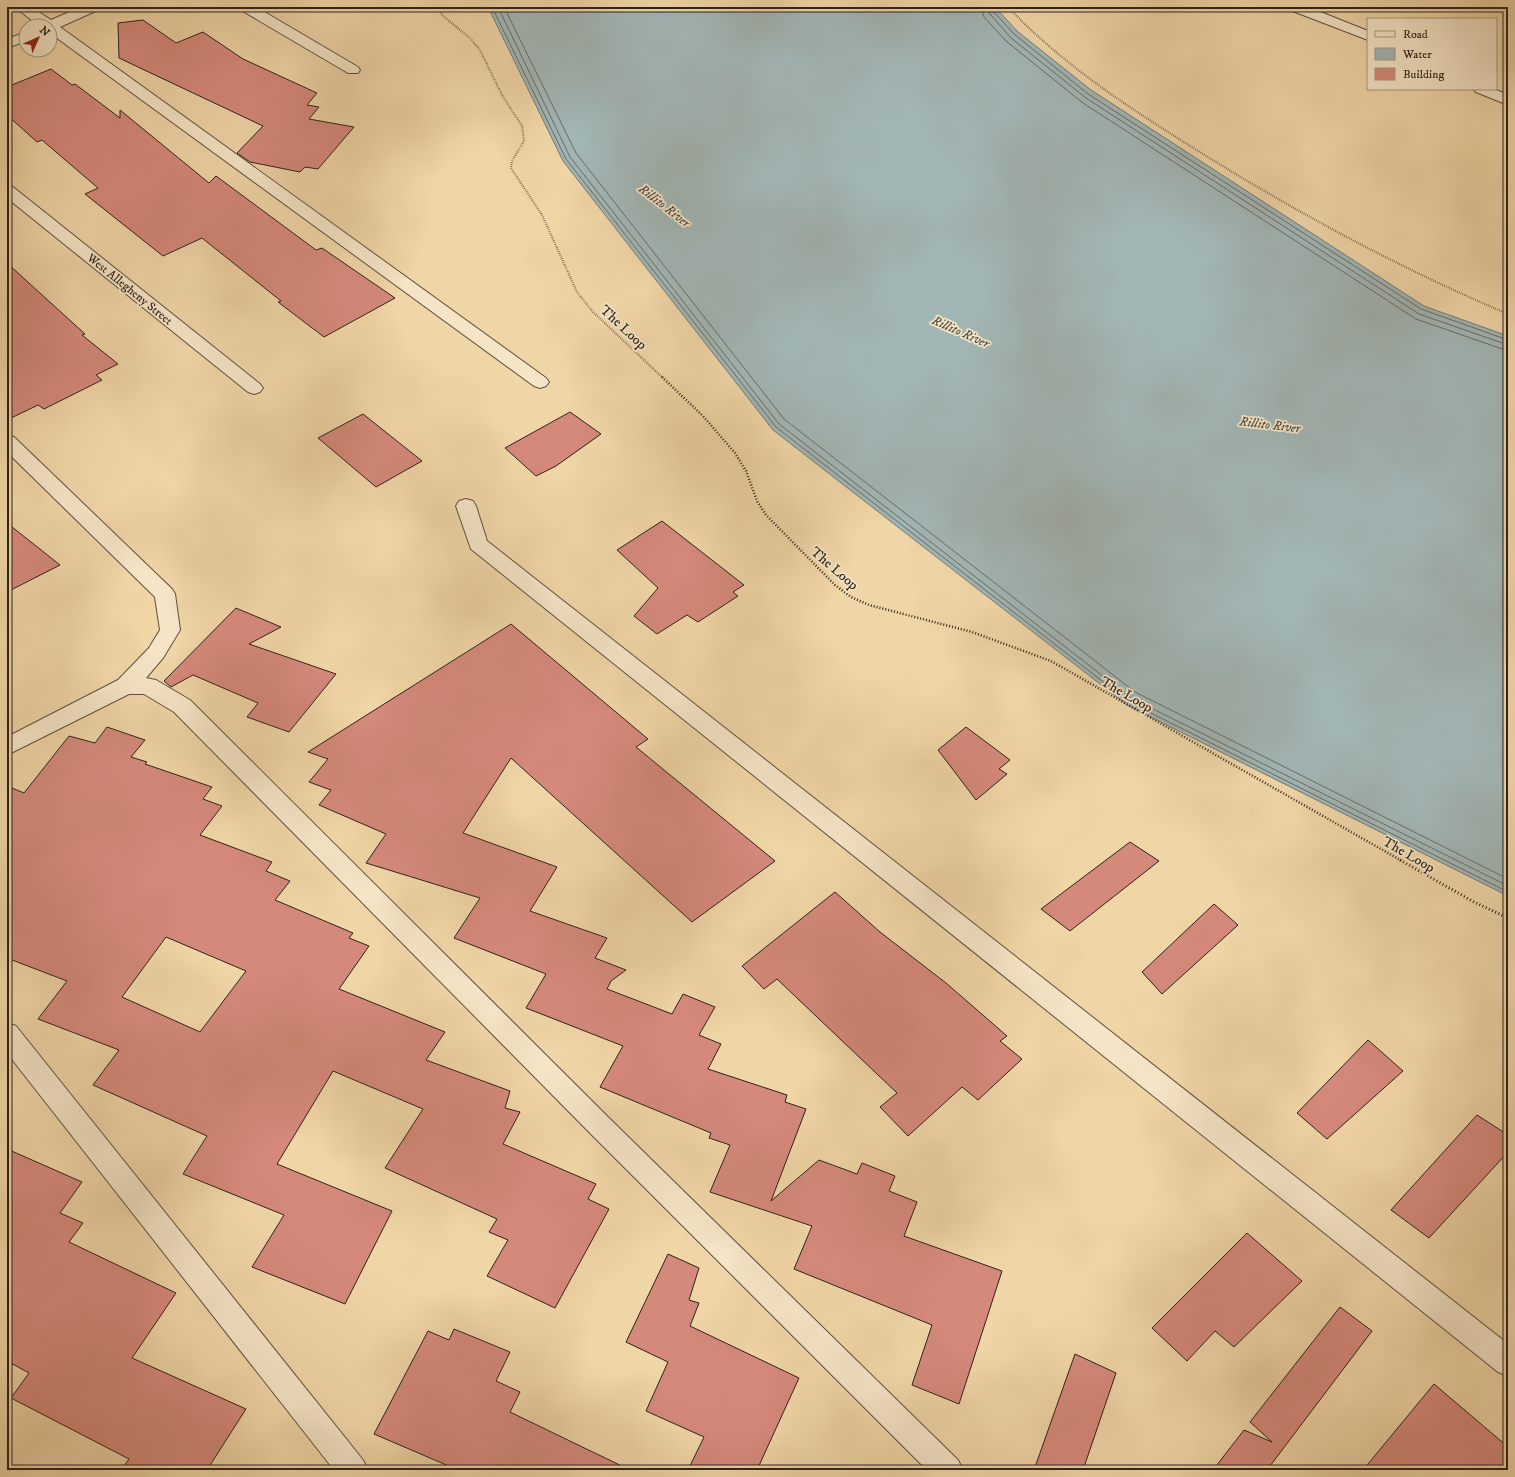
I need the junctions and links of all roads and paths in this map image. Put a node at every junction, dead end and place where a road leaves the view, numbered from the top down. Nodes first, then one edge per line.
1 (22, 7) edge
2 (93, 7) edge
3 (246, 7) edge
4 (437, 7) edge
5 (1008, 7) edge
6 (1295, 7) edge
7 (38, 18) edge
8 (58, 22) edge
9 (58, 32) edge
10 (1367, 36) edge
11 (18, 39) edge
12 (7, 44) edge
13 (353, 70) dead end
14 (1483, 90) edge
15 (1508, 100) edge
16 (7, 190) edge
17 (1508, 314) edge
18 (540, 382) dead end
19 (254, 388) dead end
20 (7, 441) edge
21 (466, 506) dead end
22 (126, 686) junction
23 (7, 748) edge
24 (1508, 918) edge
25 (7, 1034) edge
26 (1508, 1362) edge
27 (353, 1470) edge
28 (948, 1470) edge

1 - 7 street
2 - 8 street
3 - 13 street
4 - 24 path, The Loop
5 - 17 path
6 - 10 street
9 - 18 street
11 - 12 street
14 - 15 street
16 - 19 street, West Allegheny Street
20 - 22 street
21 - 26 street
22 - 23 street
22 - 28 street
25 - 27 street

